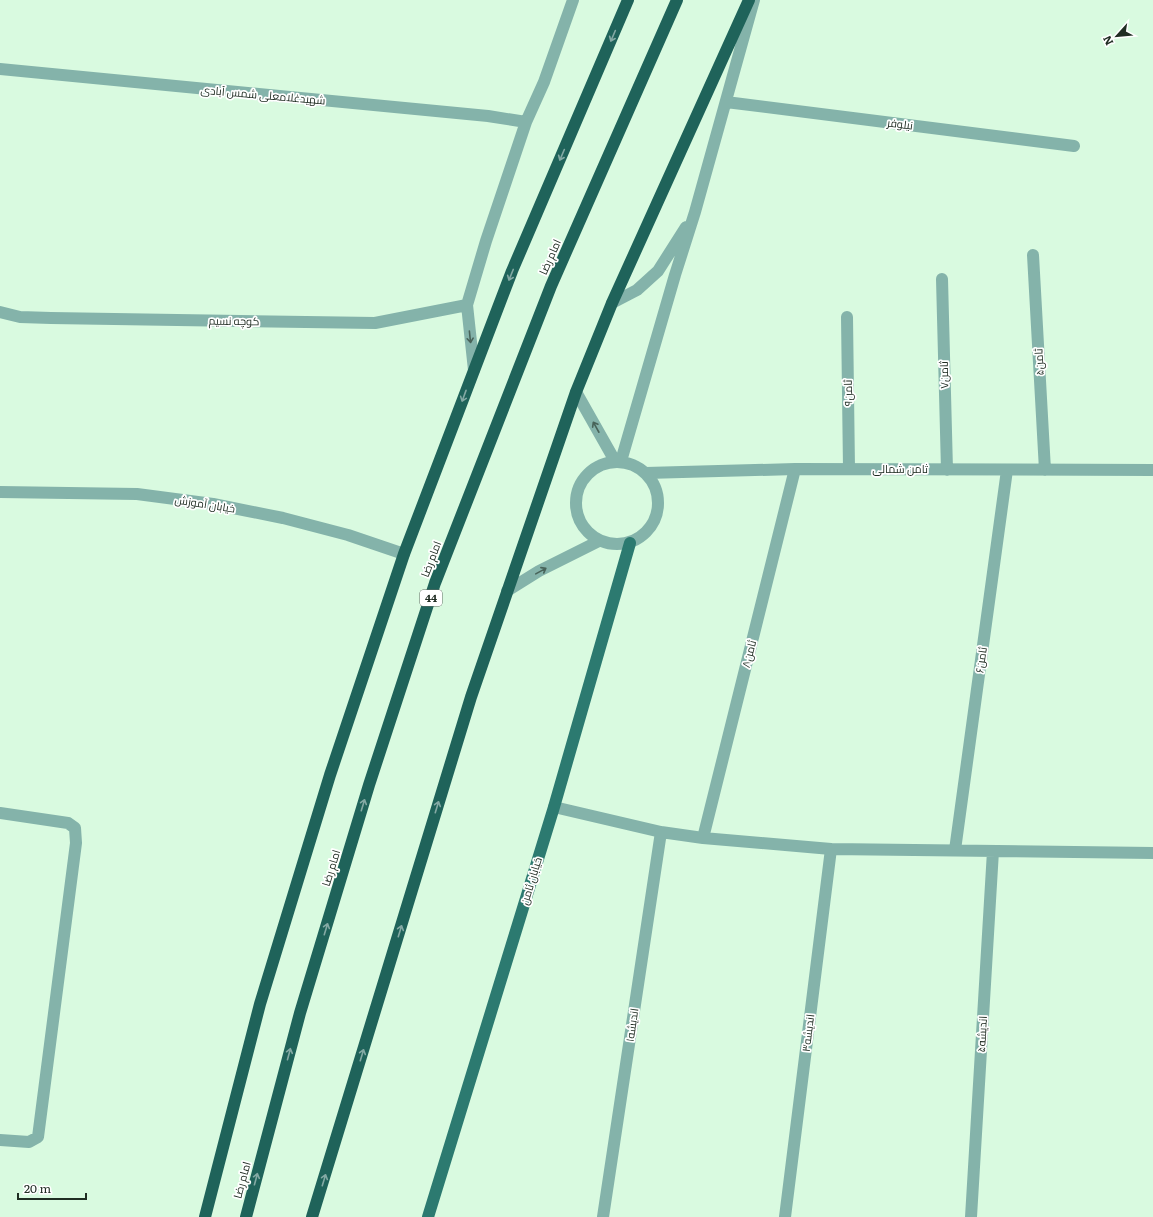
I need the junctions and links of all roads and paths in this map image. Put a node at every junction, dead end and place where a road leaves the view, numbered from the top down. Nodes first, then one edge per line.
1 (573, 0) edge
2 (628, 0) edge
3 (677, 0) edge
4 (749, 0) edge
5 (754, 0) edge
6 (0, 69) edge
7 (726, 102) junction
8 (526, 122) junction
9 (1074, 146) dead end
10 (695, 212) junction
11 (1033, 255) dead end
12 (942, 279) dead end
13 (612, 303) junction
14 (467, 305) junction
15 (0, 312) edge
16 (847, 318) dead end
17 (474, 370) junction
18 (576, 392) junction
19 (618, 461) junction
20 (794, 469) junction
21 (849, 469) junction
22 (946, 470) junction
23 (1007, 470) junction
24 (1045, 470) junction
25 (1153, 470) edge
26 (646, 473) junction
27 (0, 492) edge
28 (598, 541) junction
29 (630, 543) junction
30 (404, 554) junction
31 (507, 591) junction
32 (554, 807) junction
33 (0, 814) edge
34 (661, 832) junction
35 (703, 838) junction
36 (831, 849) junction
37 (955, 850) junction
38 (993, 851) junction
39 (1153, 853) edge
40 (0, 1140) edge
41 (205, 1217) edge
42 (246, 1217) edge
43 (312, 1217) edge
44 (428, 1217) edge
45 (603, 1217) edge
46 (785, 1217) edge
47 (971, 1217) edge

1 - 8 street
2 -> 17 highway
42 -> 3 highway, امام رضا / 44
4 - 13 highway
5 - 7 street
6 - 8 street, شهیدغلامعلی شمس آبادی
7 - 9 street, نیلوفر
7 - 10 street
8 - 14 street
10 - 13 street
10 - 19 street
11 - 24 street, ثامن۵
12 - 22 street, ثامن۷
13 - 18 highway
14 - 15 street, کوچه نسیم
14 -> 17 street
16 - 21 street, ثامن۹
17 -> 30 highway
19 -> 18 street
18 - 31 highway
19 - 26 street
19 - 28 street
20 - 21 street, ثامن شمالی
20 - 26 street, ثامن شمالی
20 - 35 street, ثامن۸
21 - 22 street, ثامن شمالی
22 - 23 street, ثامن شمالی
23 - 24 street, ثامن شمالی
23 - 37 street, ثامن۶
24 - 25 street, ثامن شمالی
26 - 29 street
27 - 30 street, خیابان آموزش
28 - 29 street
31 -> 28 street
29 - 32 main road, خیابان ثامن
30 - 41 highway
43 -> 31 highway
32 - 34 street
32 - 44 main road, خیابان ثامن
33 - 40 street
34 - 35 street
34 - 45 street, اندیشه۱
35 - 36 street
36 - 37 street
36 - 46 street, اندیشه۳
37 - 38 street
38 - 39 street
38 - 47 street, اندیشه۵

